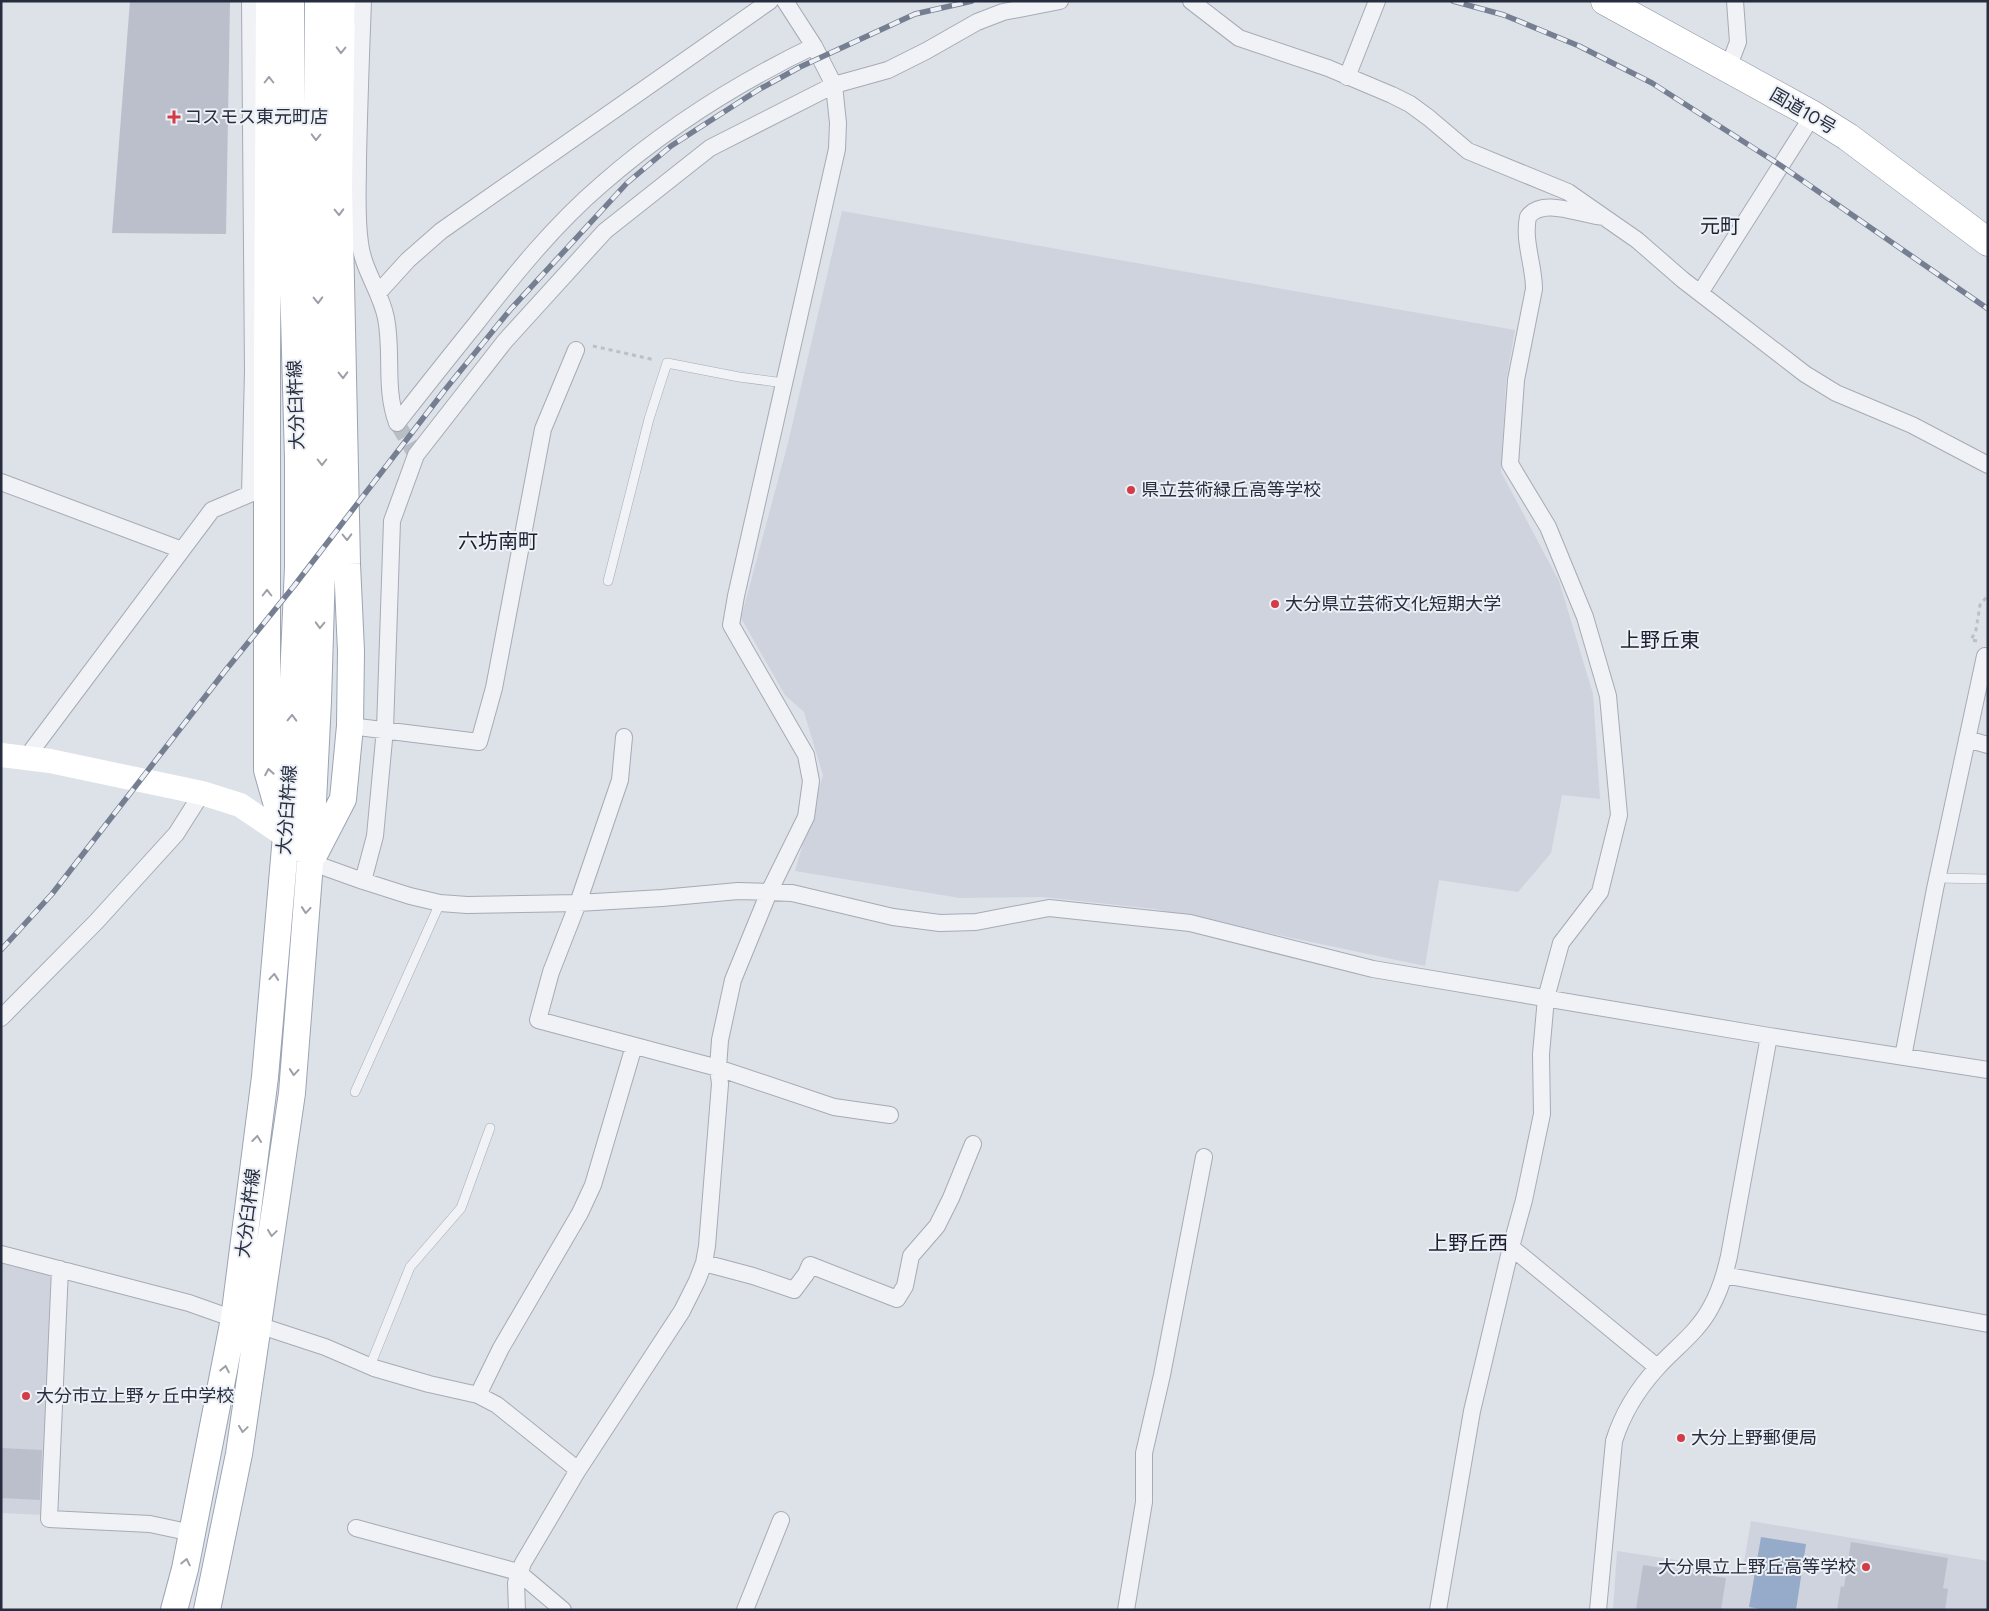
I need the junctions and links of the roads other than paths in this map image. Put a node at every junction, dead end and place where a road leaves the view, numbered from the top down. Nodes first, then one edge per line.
1 (250, 1) edge
2 (270, 1) edge
3 (291, 1) edge
4 (318, 1) edge
5 (342, 1) edge
6 (362, 1) edge
7 (770, 1) edge
8 (785, 1) edge
9 (1060, 1) edge
10 (1191, 1) edge
11 (1377, 1) edge
12 (1605, 1) edge
13 (1735, 1) edge
14 (814, 46) junction
15 (1728, 68) junction
16 (1347, 77) junction
17 (834, 85) junction
18 (1813, 115) junction
19 (1604, 217) junction
20 (1988, 242) edge
21 (378, 293) junction
22 (1700, 293) junction
23 (576, 350) road end
24 (784, 383) junction
25 (259, 384) junction
26 (1988, 464) edge
27 (1, 482) edge
28 (182, 550) junction
29 (608, 581) dead end
30 (1985, 656) road end
31 (350, 726) junction
32 (385, 729) junction
33 (624, 737) dead end
34 (1967, 739) junction
35 (1988, 745) edge
36 (1, 755) edge
37 (26, 758) junction
38 (202, 793) junction
39 (286, 836) junction
40 (310, 862) junction
41 (1937, 878) junction
42 (1988, 879) edge
43 (362, 881) junction
44 (769, 892) junction
45 (440, 903) junction
46 (578, 903) junction
47 (1546, 998) junction
48 (1, 1018) edge
49 (1769, 1036) junction
50 (634, 1046) junction
51 (1902, 1057) junction
52 (718, 1068) junction
53 (1988, 1070) edge
54 (355, 1092) dead end
55 (890, 1114) dead end
56 (490, 1128) dead end
57 (972, 1144) dead end
58 (1204, 1157) dead end
59 (1511, 1247) junction
60 (1, 1254) edge
61 (704, 1263) junction
62 (60, 1269) junction
63 (1724, 1275) junction
64 (246, 1322) junction
65 (1988, 1324) edge
66 (370, 1366) junction
67 (1657, 1368) junction
68 (478, 1395) junction
69 (578, 1470) junction
70 (782, 1520) dead end
71 (356, 1528) dead end
72 (192, 1533) junction
73 (518, 1572) junction
74 (174, 1610) edge
75 (206, 1610) edge
76 (517, 1610) edge
77 (563, 1610) edge
78 (745, 1610) edge
79 (1126, 1610) edge
80 (1438, 1610) edge
81 (1598, 1610) edge

1 - 25 street
25 -> 2 main road
39 -> 3 main road, 大分臼杵線
4 -> 40 main road, 大分臼杵線
5 -> 31 main road
6 - 21 street
7 - 21 street
8 - 14 street
9 - 17 street
10 - 16 street
11 - 16 street
12 - 15 highway, 国道10号
13 - 15 street
14 - 17 street
14 - 21 street
15 - 18 highway, 国道10号
16 - 19 street
17 - 24 street
17 - 32 street
18 - 20 highway, 国道10号
18 - 22 street
19 - 22 street
19 - 47 street
22 - 26 street
23 - 32 street
24 - 29 lane
24 - 44 street
25 - 28 street
39 -> 25 main road
27 - 28 street
28 - 37 street
30 - 34 street
31 - 32 street
31 - 40 main road
32 - 43 street
33 - 46 street
34 - 35 street
34 - 41 street
36 - 37 street
37 - 38 street
38 - 39 street
38 - 48 street
39 - 40 street
64 -> 39 main road, 大分臼杵線
40 - 43 street
40 -> 64 main road, 大分臼杵線
41 - 42 lane
41 - 51 street
43 - 45 street
44 - 46 street
44 - 47 street
44 - 52 street
45 - 46 street
45 - 54 lane
46 - 50 street
47 - 49 street
47 - 59 street
49 - 51 street
49 - 63 street
50 - 52 street
50 - 68 street
51 - 53 street
52 - 55 street
52 - 61 street
56 - 66 lane
57 - 61 street
58 - 79 street
59 - 67 street
59 - 80 street
60 - 62 street
61 - 69 street
62 - 64 street
62 - 72 street
63 - 65 street
63 - 67 street
64 - 66 street
72 -> 64 main road, 大分臼杵線
64 -> 75 main road, 大分臼杵線
66 - 68 street
67 - 81 street
68 - 69 street
69 - 73 street
70 - 78 street
71 - 73 street
74 -> 72 main road, 大分臼杵線
73 - 76 street
73 - 77 street

